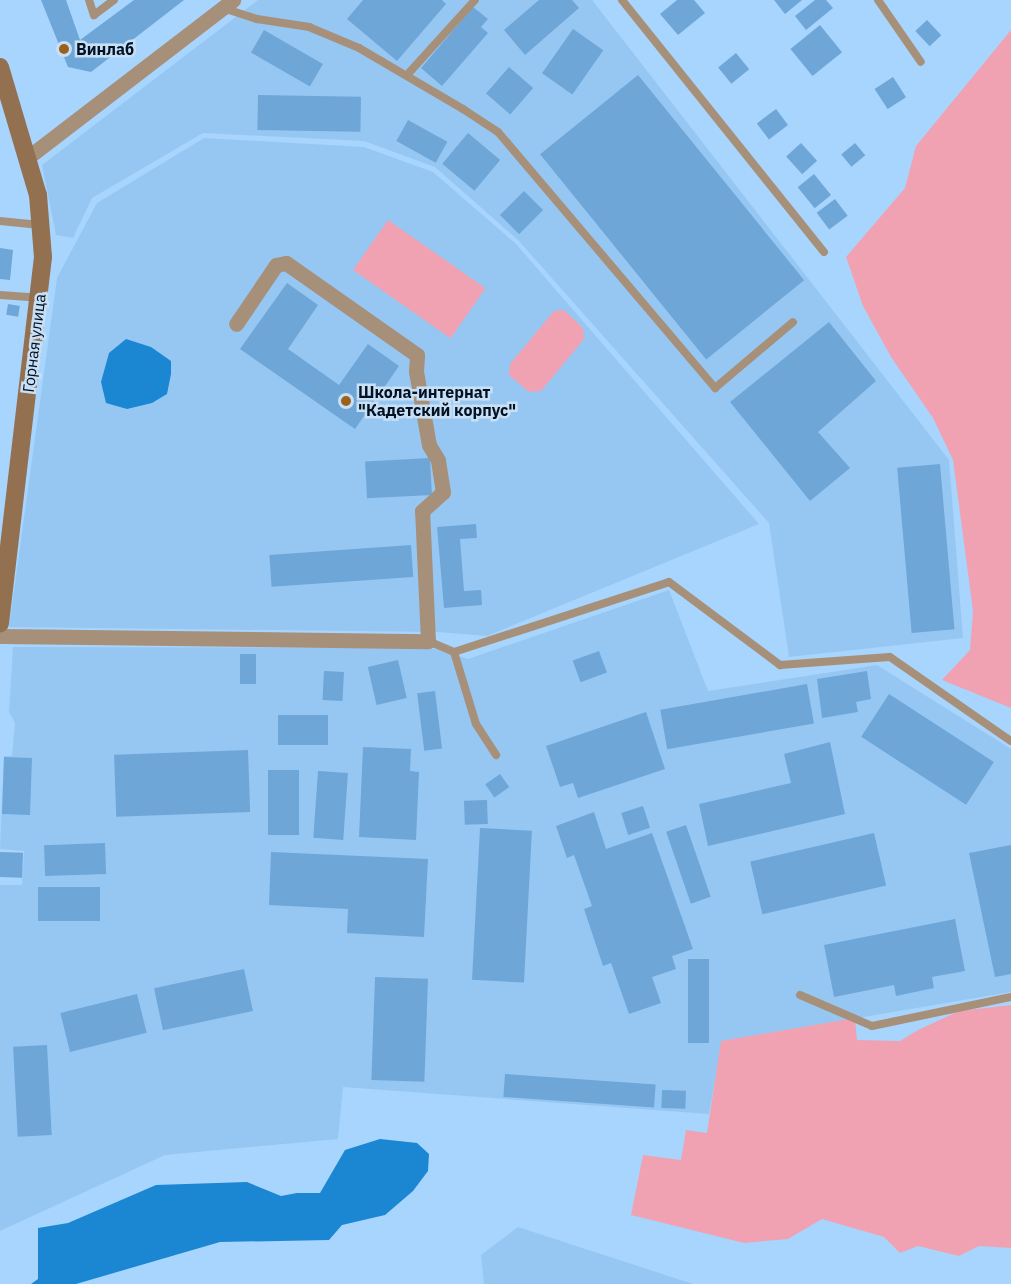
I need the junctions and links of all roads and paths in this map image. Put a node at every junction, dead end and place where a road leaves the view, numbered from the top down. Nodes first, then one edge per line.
1 (89, 0) edge
2 (114, 0) edge
3 (475, 0) edge
4 (622, 0) edge
5 (878, 0) edge
6 (228, 4) edge
7 (921, 62) dead end
8 (0, 68) edge
9 (407, 75) junction
10 (27, 158) junction
11 (0, 221) edge
12 (42, 226) junction
13 (824, 252) dead end
14 (0, 295) edge
15 (40, 298) junction
16 (793, 322) dead end
17 (236, 324) dead end
18 (4, 556) edge
19 (0, 623) edge
20 (0, 636) edge
21 (428, 641) junction
22 (454, 652) junction
23 (1011, 741) edge
24 (496, 755) dead end
25 (801, 995) dead end
26 (1011, 998) edge

1 - 2 lane
3 - 9 lane
4 - 13 lane
5 - 7 lane
6 - 9 lane
6 - 10 street
8 - 10 street, Горная улица
9 - 16 lane
10 - 12 street, Горная улица
11 - 12 lane
12 - 15 street, Горная улица
14 - 15 lane
15 - 18 street, Горная улица
17 - 21 street
18 - 19 street, Горная улица
20 - 21 street
21 - 22 lane
22 - 23 lane
22 - 24 lane
25 - 26 lane

